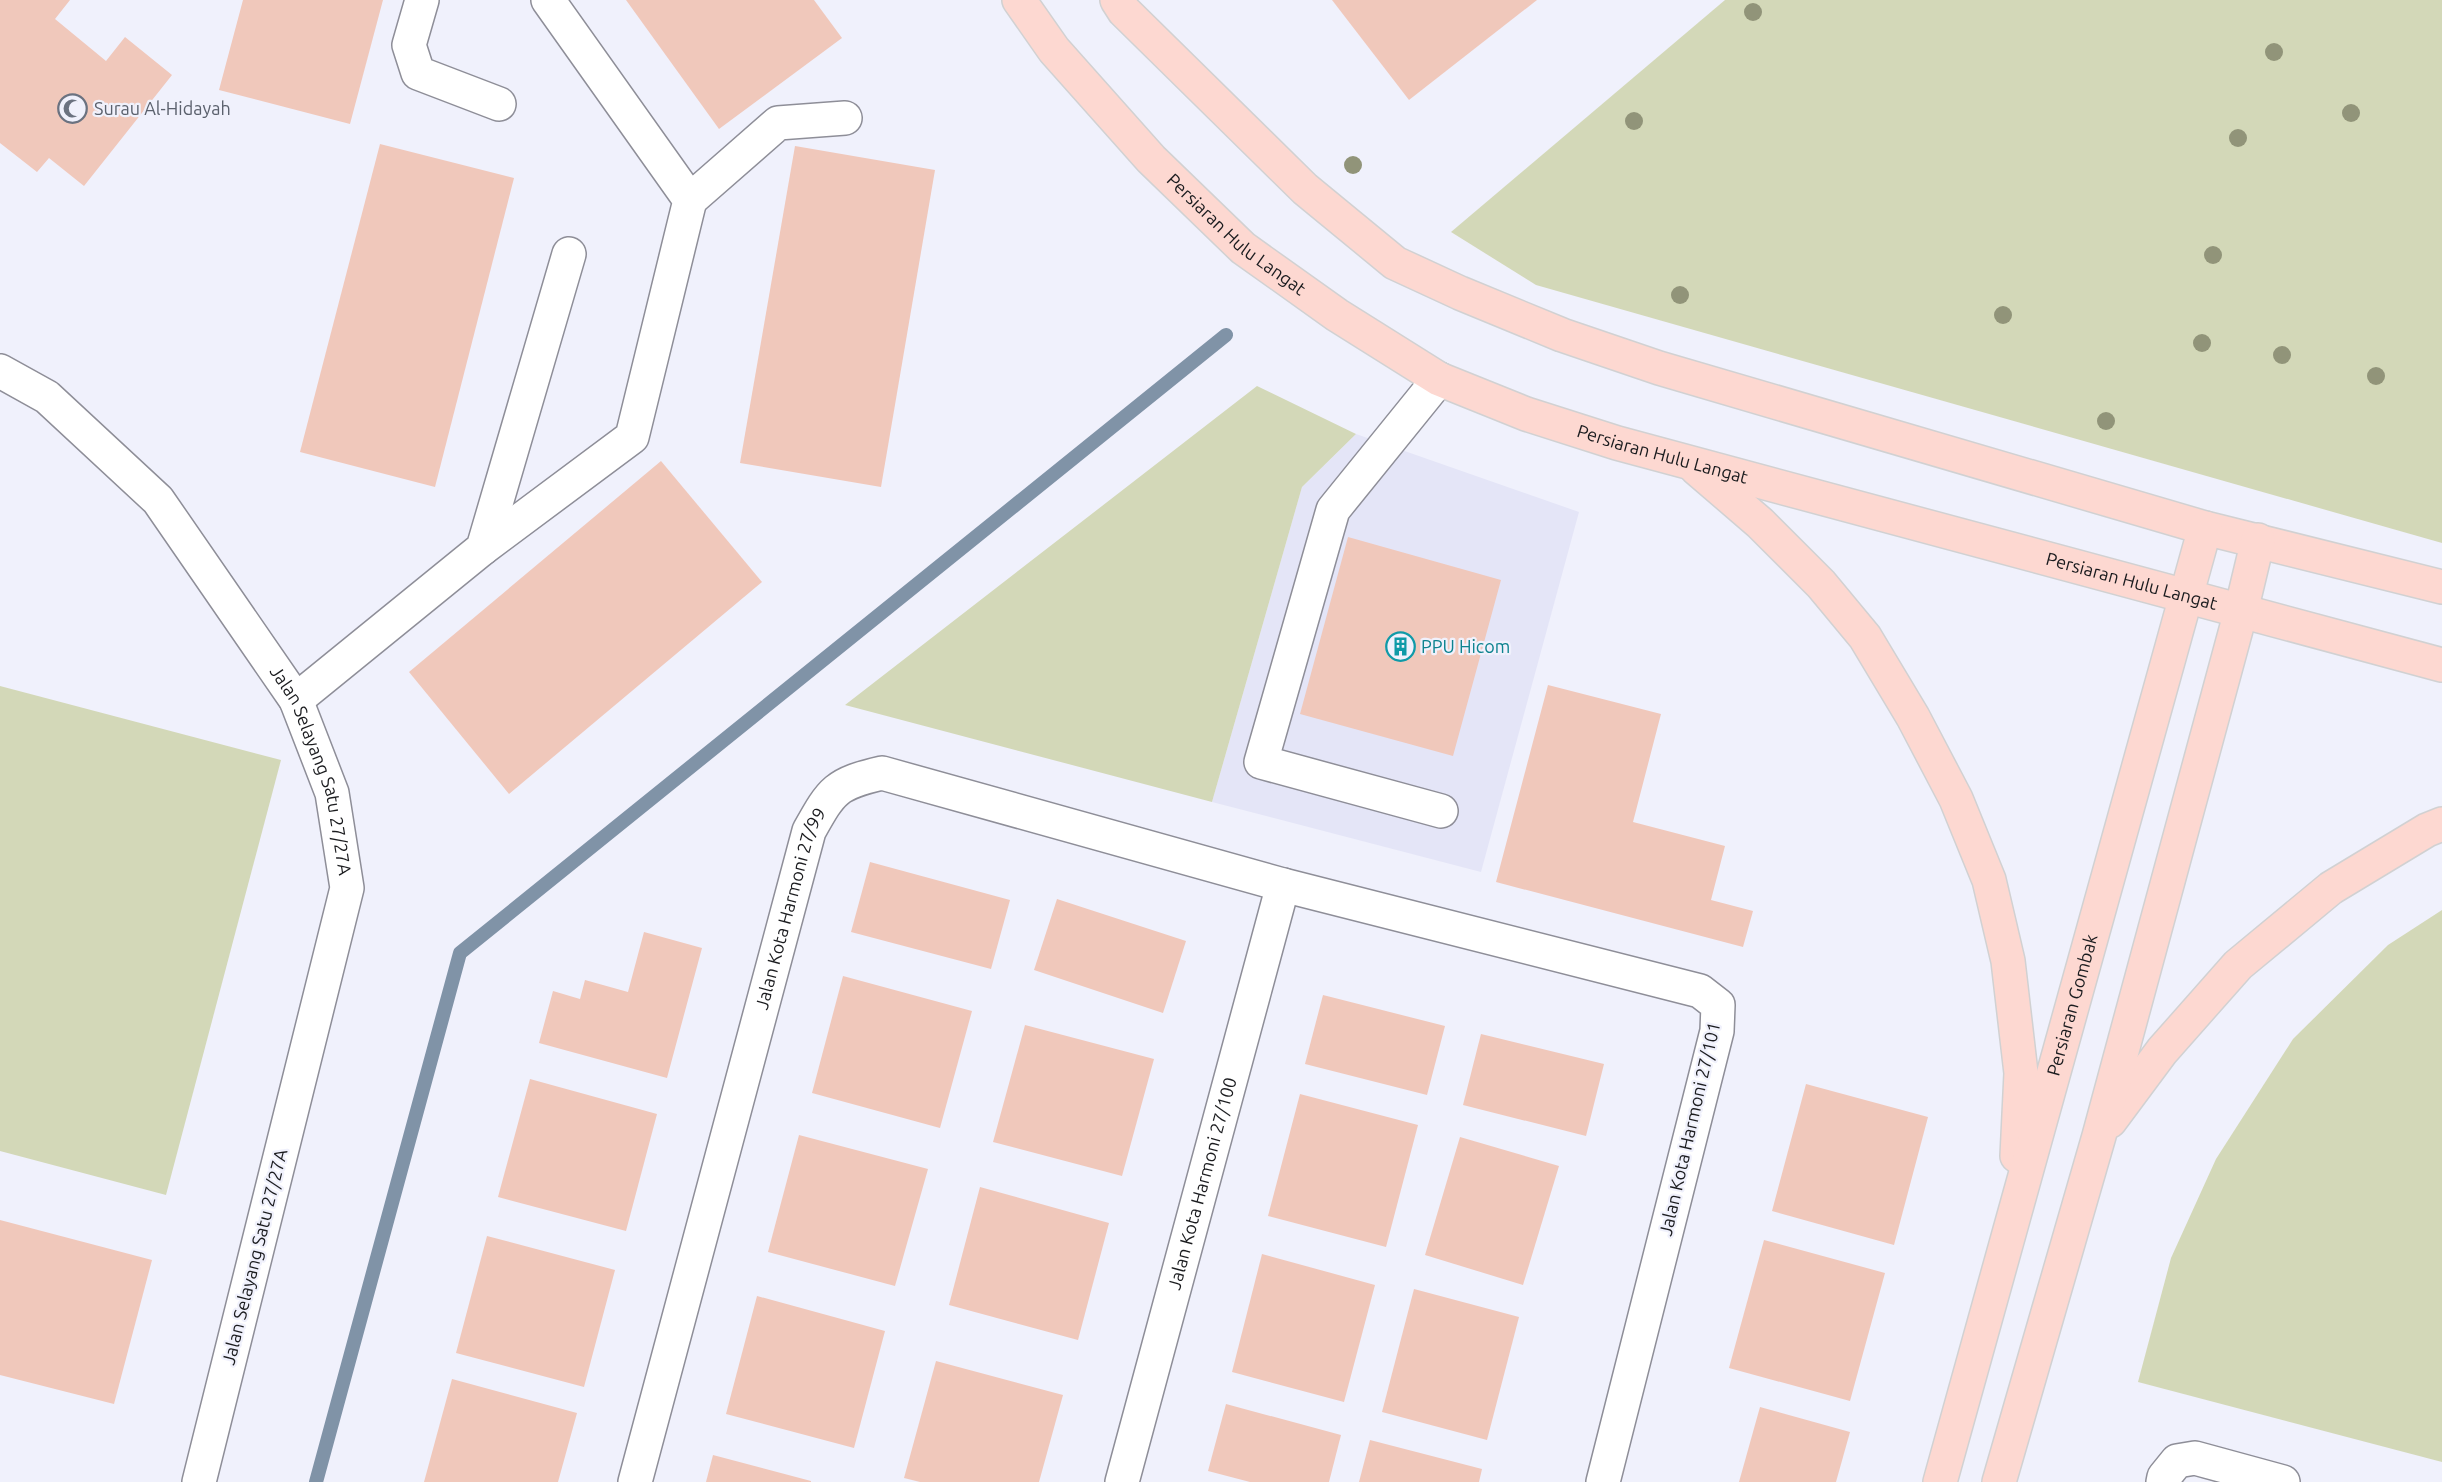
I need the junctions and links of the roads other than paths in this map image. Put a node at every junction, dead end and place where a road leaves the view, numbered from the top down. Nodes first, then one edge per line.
1 (422, 0) edge
2 (548, 0) edge
3 (1019, 0) edge
4 (1117, 0) edge
5 (499, 104) dead end
6 (845, 118) dead end
7 (690, 200) junction
8 (569, 254) dead end
9 (0, 371) edge
10 (1439, 379) junction
11 (1691, 463) junction
12 (2205, 528) junction
13 (2258, 540) junction
14 (483, 548) junction
15 (2442, 587) edge
16 (2187, 597) junction
17 (2241, 611) junction
18 (2442, 666) edge
19 (296, 700) junction
20 (1441, 811) dead end
21 (2442, 824) edge
22 (1283, 885) junction
23 (2099, 1136) junction
24 (2014, 1212) junction
25 (199, 1482) edge
26 (635, 1482) edge
27 (1122, 1482) edge
28 (1603, 1482) edge
29 (1940, 1482) edge
30 (1999, 1482) edge
31 (2163, 1482) edge
32 (2283, 1482) edge

1 - 5 street
2 - 7 street
3 - 10 main road, Persiaran Hulu Langat
4 - 12 main road
6 - 7 street
7 - 14 street
8 - 14 street
9 - 19 street, Jalan Selayang Satu 27/27A
10 - 11 main road, Persiaran Hulu Langat
10 - 20 street
11 - 16 main road, Persiaran Hulu Langat
11 - 24 main road
12 - 13 main road
12 - 16 main road, Persiaran Gombak
13 - 15 main road
13 - 17 main road
14 - 19 street
16 - 17 main road, Persiaran Hulu Langat
16 - 24 main road, Persiaran Gombak
17 - 18 main road, Persiaran Hulu Langat
17 - 23 main road
19 - 25 street, Jalan Selayang Satu 27/27A
21 - 23 main road
22 - 26 street, Jalan Kota Harmoni 27/99
22 - 27 street, Jalan Kota Harmoni 27/100
22 - 28 street, Jalan Kota Harmoni 27/101
23 - 30 main road
24 - 29 main road, Persiaran Gombak
31 - 32 street

